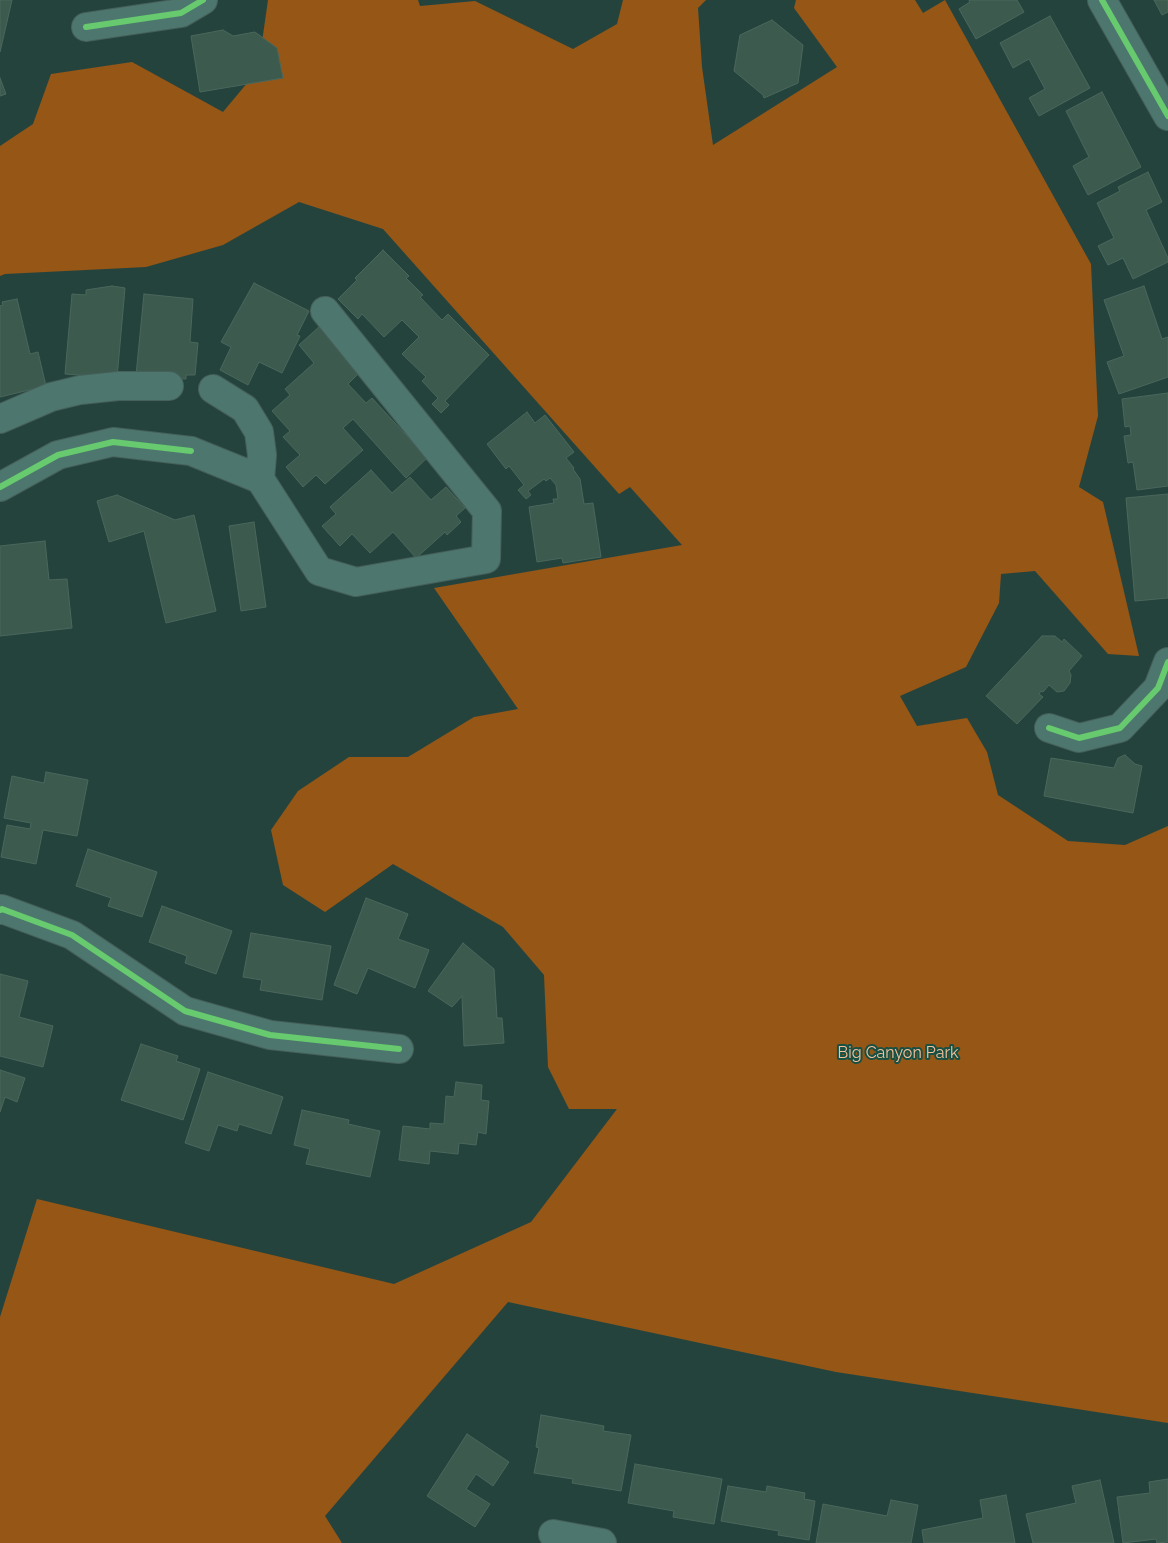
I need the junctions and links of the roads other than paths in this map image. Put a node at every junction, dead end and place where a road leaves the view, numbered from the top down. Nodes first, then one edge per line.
1 (203, 0) edge
2 (1102, 0) edge
3 (86, 28) dead end
4 (1168, 116) edge
5 (325, 310) dead end
6 (169, 386) dead end
7 (213, 389) dead end
8 (0, 419) edge
9 (260, 479) junction
10 (0, 487) edge
11 (1168, 662) edge
12 (1049, 728) dead end
13 (0, 910) edge
14 (399, 1049) dead end
15 (553, 1534) dead end
16 (602, 1543) edge

1 - 3 street
2 - 4 street
5 - 9 street
6 - 8 street
7 - 9 street
9 - 10 street
11 - 12 street
13 - 14 street
15 - 16 street

